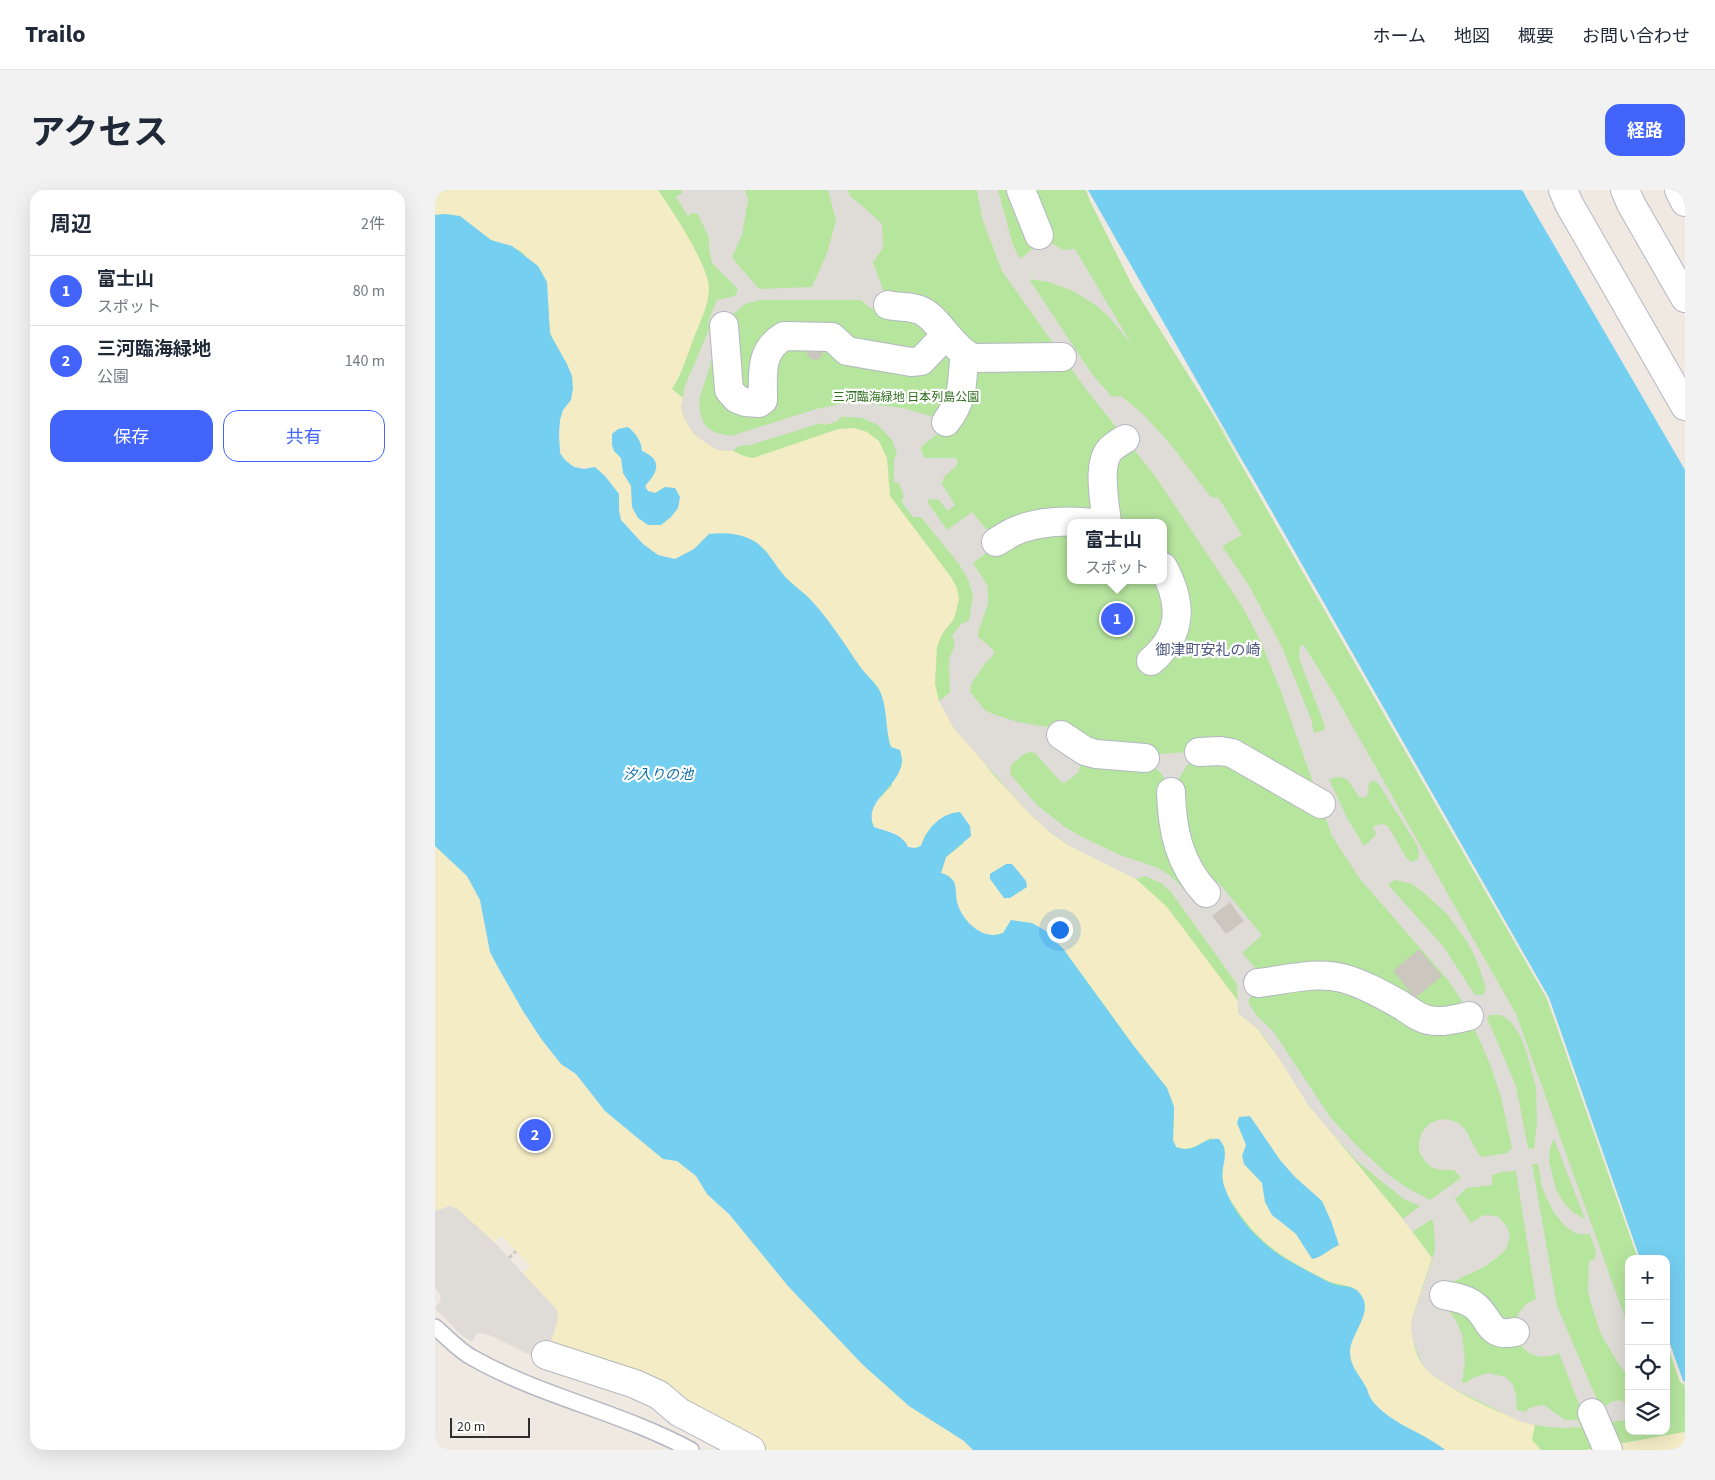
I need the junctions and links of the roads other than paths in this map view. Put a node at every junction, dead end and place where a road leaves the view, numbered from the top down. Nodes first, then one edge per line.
1 (1021, 190) edge
2 (1563, 190) edge
3 (1625, 190) edge
4 (1679, 190) edge
5 (1685, 202) edge
6 (1039, 235) dead end
7 (1685, 298) edge
8 (888, 305) dead end
9 (724, 326) dead end
10 (946, 335) junction
11 (967, 355) junction
12 (1062, 357) dead end
13 (1685, 406) edge
14 (946, 422) dead end
15 (1125, 439) dead end
16 (1107, 519) edge
17 (1067, 523) edge
18 (996, 542) dead end
19 (1167, 575) edge
20 (1151, 661) dead end
21 (1061, 735) dead end
22 (1199, 752) dead end
23 (1145, 758) dead end
24 (1171, 792) dead end
25 (1321, 804) dead end
26 (1206, 893) dead end
27 (1258, 983) dead end
28 (1469, 1016) dead end
29 (1445, 1295) dead end
30 (435, 1326) edge
31 (1515, 1332) dead end
32 (546, 1355) dead end
33 (1592, 1413) dead end
34 (691, 1450) edge
35 (751, 1450) edge
36 (1608, 1450) edge

1 - 6 street
2 - 13 street
3 - 7 street
4 - 5 street
8 - 10 street
9 - 10 street
10 - 11 street
11 - 12 street
11 - 14 street
15 - 16 street
17 - 18 street
19 - 20 street
21 - 23 street
22 - 25 street
24 - 26 street
27 - 28 street
29 - 31 street
30 - 34 lane
32 - 35 street
33 - 36 street

